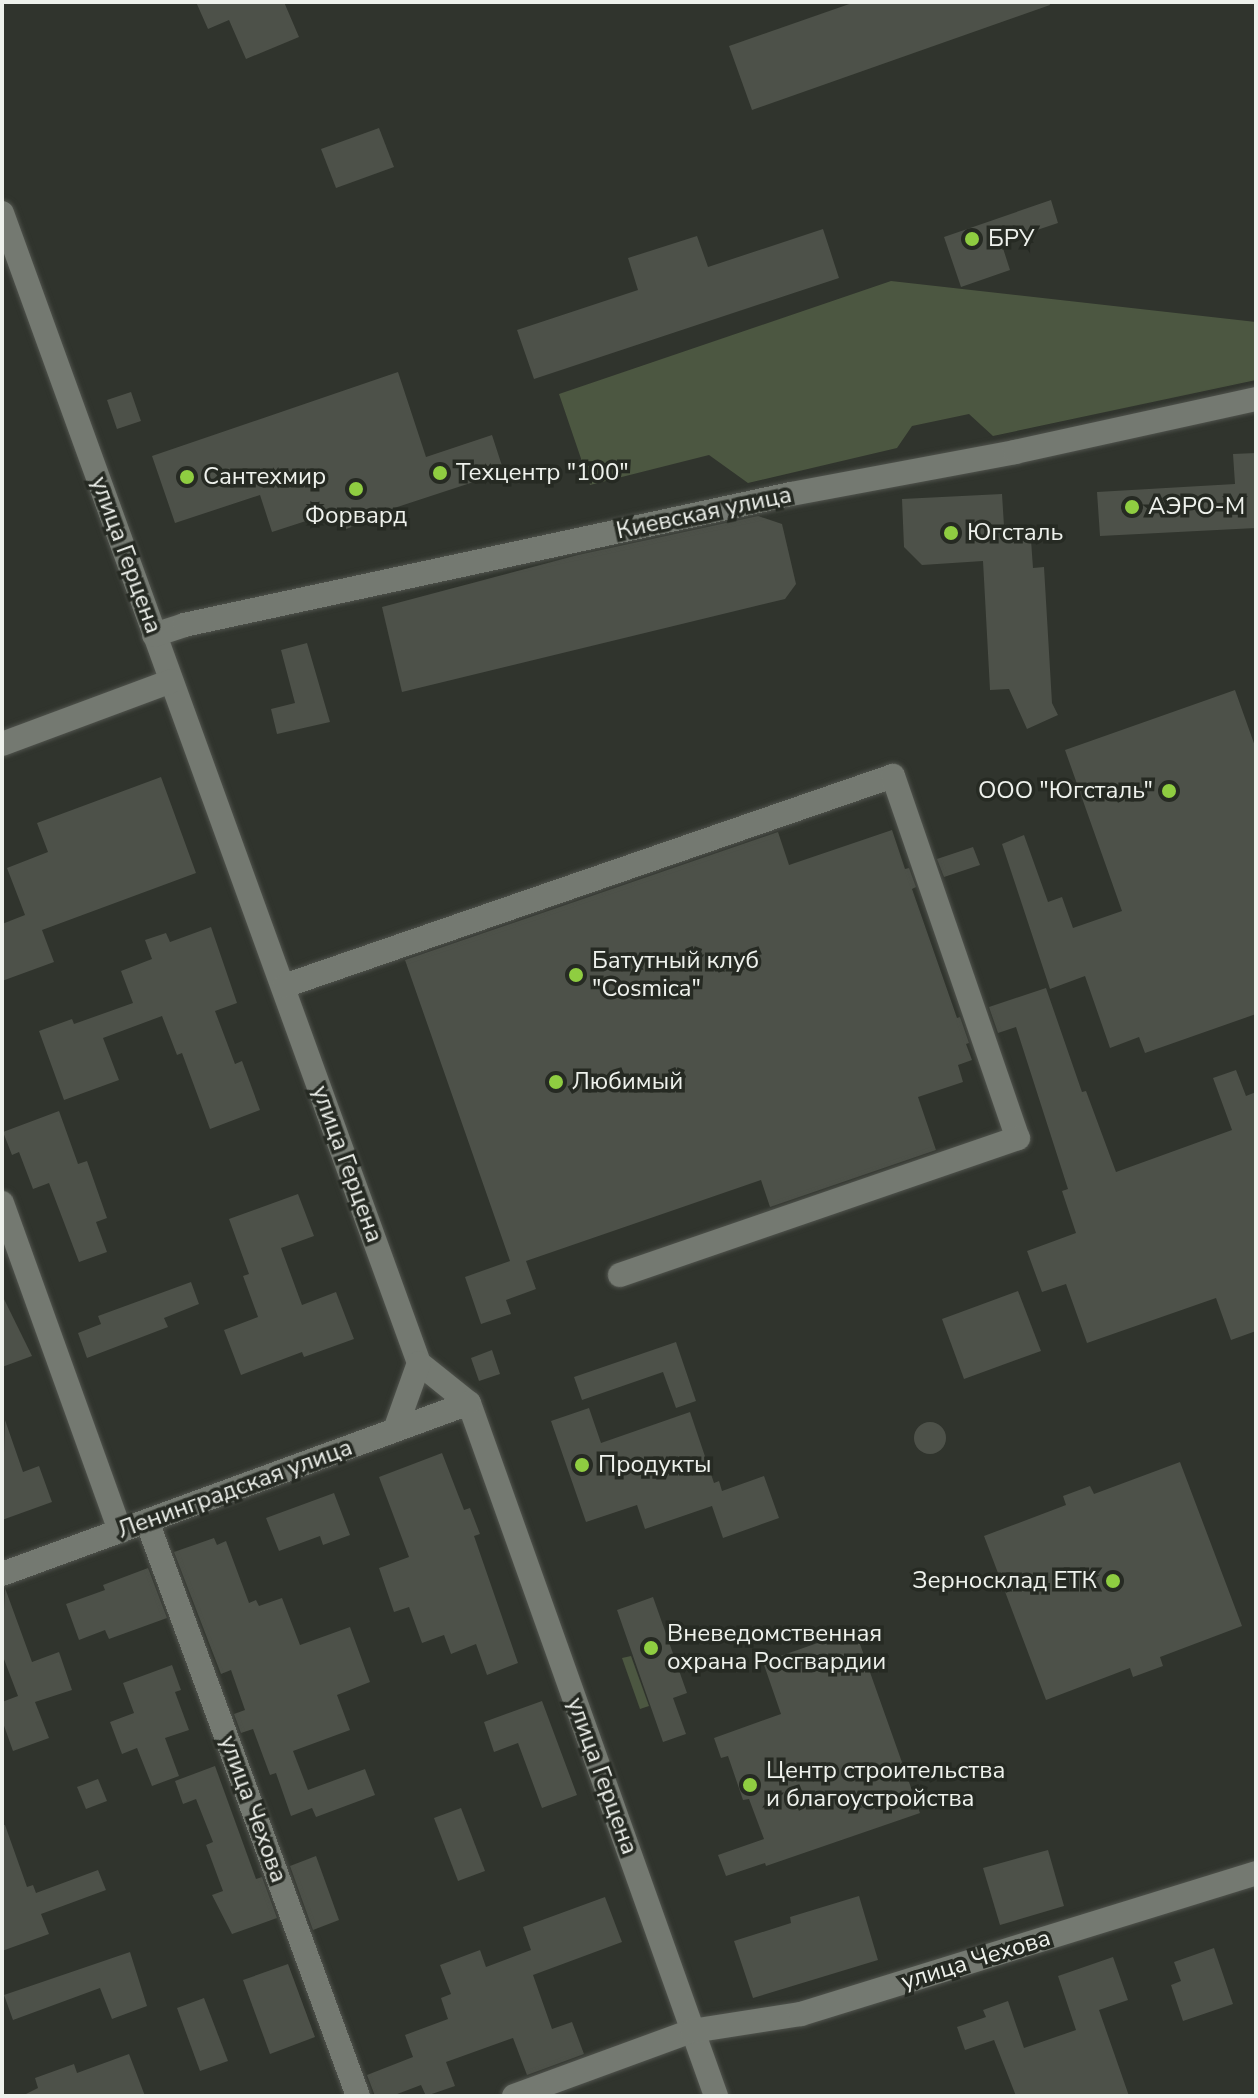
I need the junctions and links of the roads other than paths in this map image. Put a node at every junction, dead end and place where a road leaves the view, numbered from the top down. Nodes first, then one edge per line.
1 (2, 213) edge
2 (1256, 399) edge
3 (154, 635) junction
4 (171, 681) junction
5 (2, 744) edge
6 (284, 986) junction
7 (2, 1203) edge
8 (620, 1275) dead end
9 (419, 1363) junction
10 (469, 1403) junction
11 (395, 1430) junction
12 (147, 1521) junction
13 (120, 1531) junction
14 (2, 1574) edge
15 (1256, 1873) edge
16 (692, 2031) junction
17 (358, 2096) edge
18 (514, 2096) edge
19 (716, 2096) edge

1 - 3 street, улица Герцена
2 - 3 street, Киевская улица
3 - 4 street, улица Герцена
4 - 5 street
4 - 6 street, улица Герцена
6 - 8 street
6 - 9 street, улица Герцена
7 - 13 street
9 - 10 street
9 - 11 street
10 - 11 street, Ленинградская улица
10 - 16 street, улица Герцена
11 - 12 street, Ленинградская улица
12 - 13 street, Ленинградская улица
12 - 17 street, улица Чехова
13 - 14 street, Ленинградская улица
15 - 16 street, улица Чехова
16 - 18 street, улица Чехова
16 - 19 street, улица Герцена

